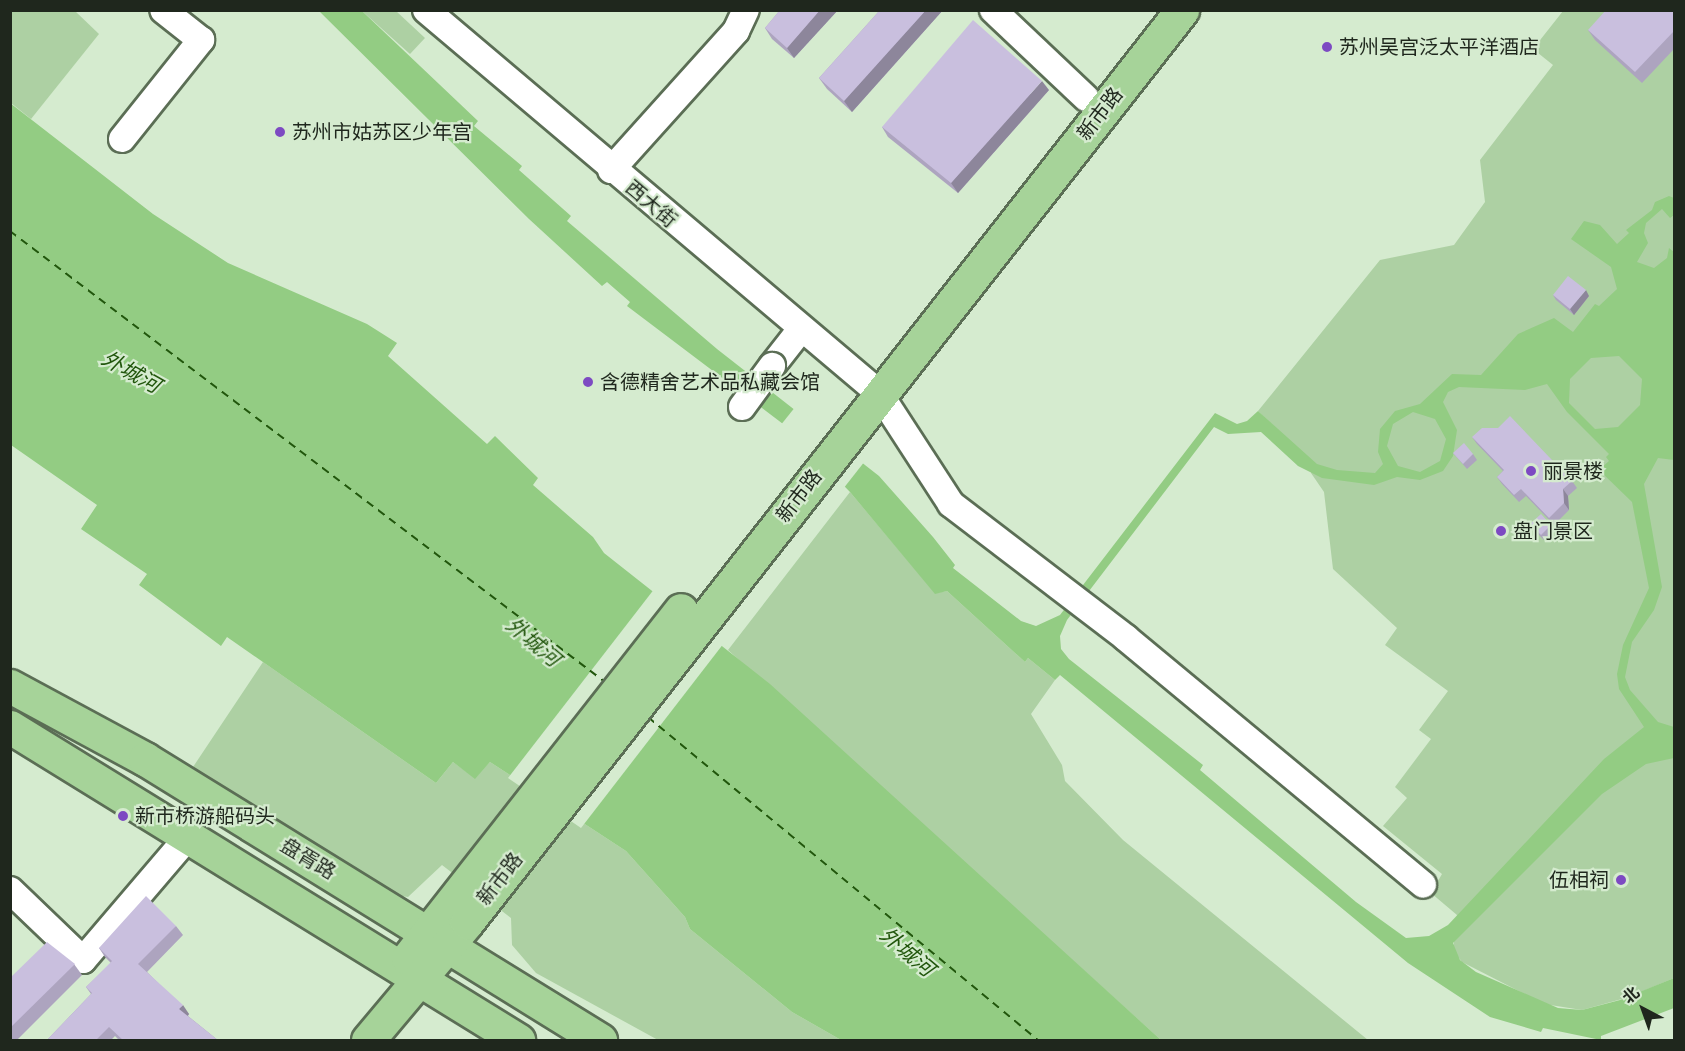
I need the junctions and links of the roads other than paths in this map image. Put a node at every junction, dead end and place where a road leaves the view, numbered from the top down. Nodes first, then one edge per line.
1 (164, 10) edge
2 (426, 10) edge
3 (746, 10) edge
4 (993, 10) edge
5 (1155, 10) edge
6 (1182, 10) edge
7 (1086, 98) junction
8 (122, 139) dead end
9 (611, 170) junction
10 (801, 329) junction
11 (871, 387) junction
12 (742, 407) dead end
13 (10, 686) edge
14 (50, 708) junction
15 (20, 733) edge
16 (188, 837) junction
17 (1424, 885) dead end
18 (10, 890) edge
19 (446, 927) junction
20 (407, 975) junction
21 (344, 1041) edge
22 (368, 1041) edge
23 (518, 1041) edge
24 (535, 1041) edge
25 (578, 1041) edge
26 (600, 1041) edge

1 - 8 street
2 - 9 street, 西大街
3 - 9 street
4 - 7 street
5 - 7 main road, 新市路
6 - 11 main road, 新市路
7 - 11 main road, 新市路
9 - 10 street, 西大街
10 - 11 street, 西大街
10 - 12 street, bridge
11 - 17 street, 西大街
11 - 19 main road, 新市路
13 - 14 main road, 盘胥路
14 - 15 main road
14 - 19 main road, 盘胥路
15 - 16 main road
16 - 18 street
16 - 20 main road
19 - 20 main road, 新市路
19 - 26 main road, 盘胥路
20 - 21 main road
20 - 22 main road
20 - 23 main road
24 - 25 main road

